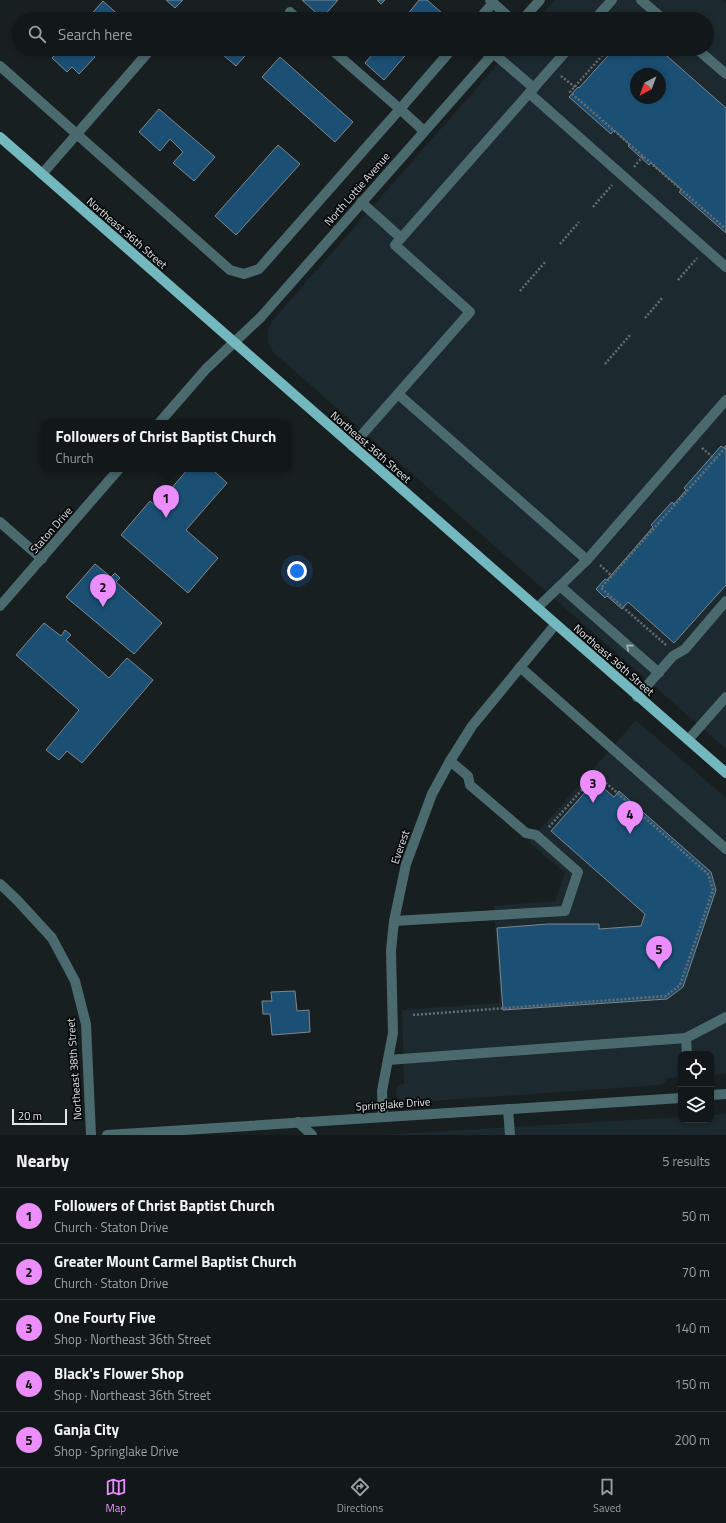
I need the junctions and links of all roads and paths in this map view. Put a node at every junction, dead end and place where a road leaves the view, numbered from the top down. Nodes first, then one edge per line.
1 (540, 0) edge
2 (612, 0) edge
3 (641, 0) edge
4 (491, 1) edge
5 (484, 12) edge
6 (503, 12) edge
7 (529, 12) edge
8 (601, 12) edge
9 (655, 12) edge
10 (145, 56) edge
11 (339, 56) edge
12 (446, 56) edge
13 (491, 56) edge
14 (500, 56) edge
15 (562, 56) edge
16 (602, 56) edge
17 (705, 56) edge
18 (0, 66) edge
19 (726, 74) edge
20 (531, 91) junction
21 (400, 109) junction
22 (424, 131) junction
23 (77, 133) junction
24 (0, 137) edge
25 (643, 156) junction
26 (629, 172) dead end
27 (42, 174) junction
28 (612, 185) dead end
29 (361, 202) junction
30 (593, 207) dead end
31 (579, 222) dead end
32 (726, 229) edge
33 (401, 238) junction
34 (560, 244) dead end
35 (697, 258) dead end
36 (546, 261) dead end
37 (726, 267) edge
38 (678, 280) dead end
39 (520, 291) dead end
40 (663, 297) dead end
41 (645, 318) dead end
42 (630, 335) dead end
43 (234, 343) junction
44 (605, 364) dead end
45 (398, 394) junction
46 (726, 400) edge
47 (162, 420) edge
48 (352, 446) junction
49 (726, 447) edge
50 (116, 472) edge
51 (0, 522) edge
52 (42, 558) junction
53 (587, 560) junction
54 (560, 586) junction
55 (726, 601) edge
56 (0, 606) edge
57 (537, 608) junction
58 (555, 625) junction
59 (676, 654) junction
60 (520, 667) junction
61 (659, 672) junction
62 (637, 697) junction
63 (726, 697) edge
64 (688, 740) junction
65 (450, 761) junction
66 (726, 773) edge
67 (539, 838) junction
68 (726, 849) edge
69 (0, 884) edge
70 (394, 921) junction
71 (413, 1015) dead end
72 (726, 1017) edge
73 (686, 1038) junction
74 (687, 1051) edge
75 (388, 1060) junction
76 (726, 1094) edge
77 (714, 1095) edge
78 (678, 1098) edge
79 (508, 1109) junction
80 (384, 1117) junction
81 (298, 1122) junction
82 (91, 1135) edge
83 (107, 1135) edge
84 (312, 1135) edge
85 (510, 1135) edge

1 - 7 street
2 - 8 street
3 - 9 street
4 - 5 street
4 - 6 street
10 - 23 street
11 - 21 street
12 - 21 street
13 - 22 street, North Lottie Avenue
14 - 20 street
15 - 20 street
16 - 25 path
17 - 19 street
18 - 23 street
20 - 33 street
20 - 37 street
21 - 22 street
21 - 23 street
22 - 29 street, North Lottie Avenue
23 - 27 street
24 - 27 main road, Northeast 36th Street
25 - 26 path
25 - 32 path
27 - 43 main road, Northeast 36th Street
28 - 30 path
29 - 33 street
29 - 43 street, North Lottie Avenue
31 - 34 path
33 - 45 street
35 - 38 path
36 - 39 path
40 - 41 path
42 - 44 path
43 - 47 street
43 - 48 main road, Northeast 36th Street
45 - 48 street
45 - 53 street
46 - 53 street
48 - 57 main road, Northeast 36th Street
49 - 59 path
50 - 52 street, Staton Drive
51 - 52 street
52 - 56 street, Staton Drive
53 - 54 street
54 - 57 street
61 -> 54 street
55 - 59 street
57 - 58 main road, Northeast 36th Street
58 - 60 street, Everest
58 - 62 main road, Northeast 36th Street
59 - 61 street
60 - 65 street, Everest
60 - 68 street
61 - 62 street
62 - 64 main road, Northeast 36th Street
63 - 64 street
64 - 66 main road, Northeast 36th Street
65 - 67 street
65 - 70 street, Everest
67 - 70 street
67 - 71 path
69 - 82 street, Northeast 38th Street
70 - 75 street, Everest
72 - 73 street
73 - 74 street
73 - 75 street
75 - 80 street, Everest
76 - 77 street
78 - 79 street, Springlake Drive
79 - 80 street, Springlake Drive
79 - 85 street
80 - 81 street, Springlake Drive
81 - 83 street, Springlake Drive
81 - 84 street

